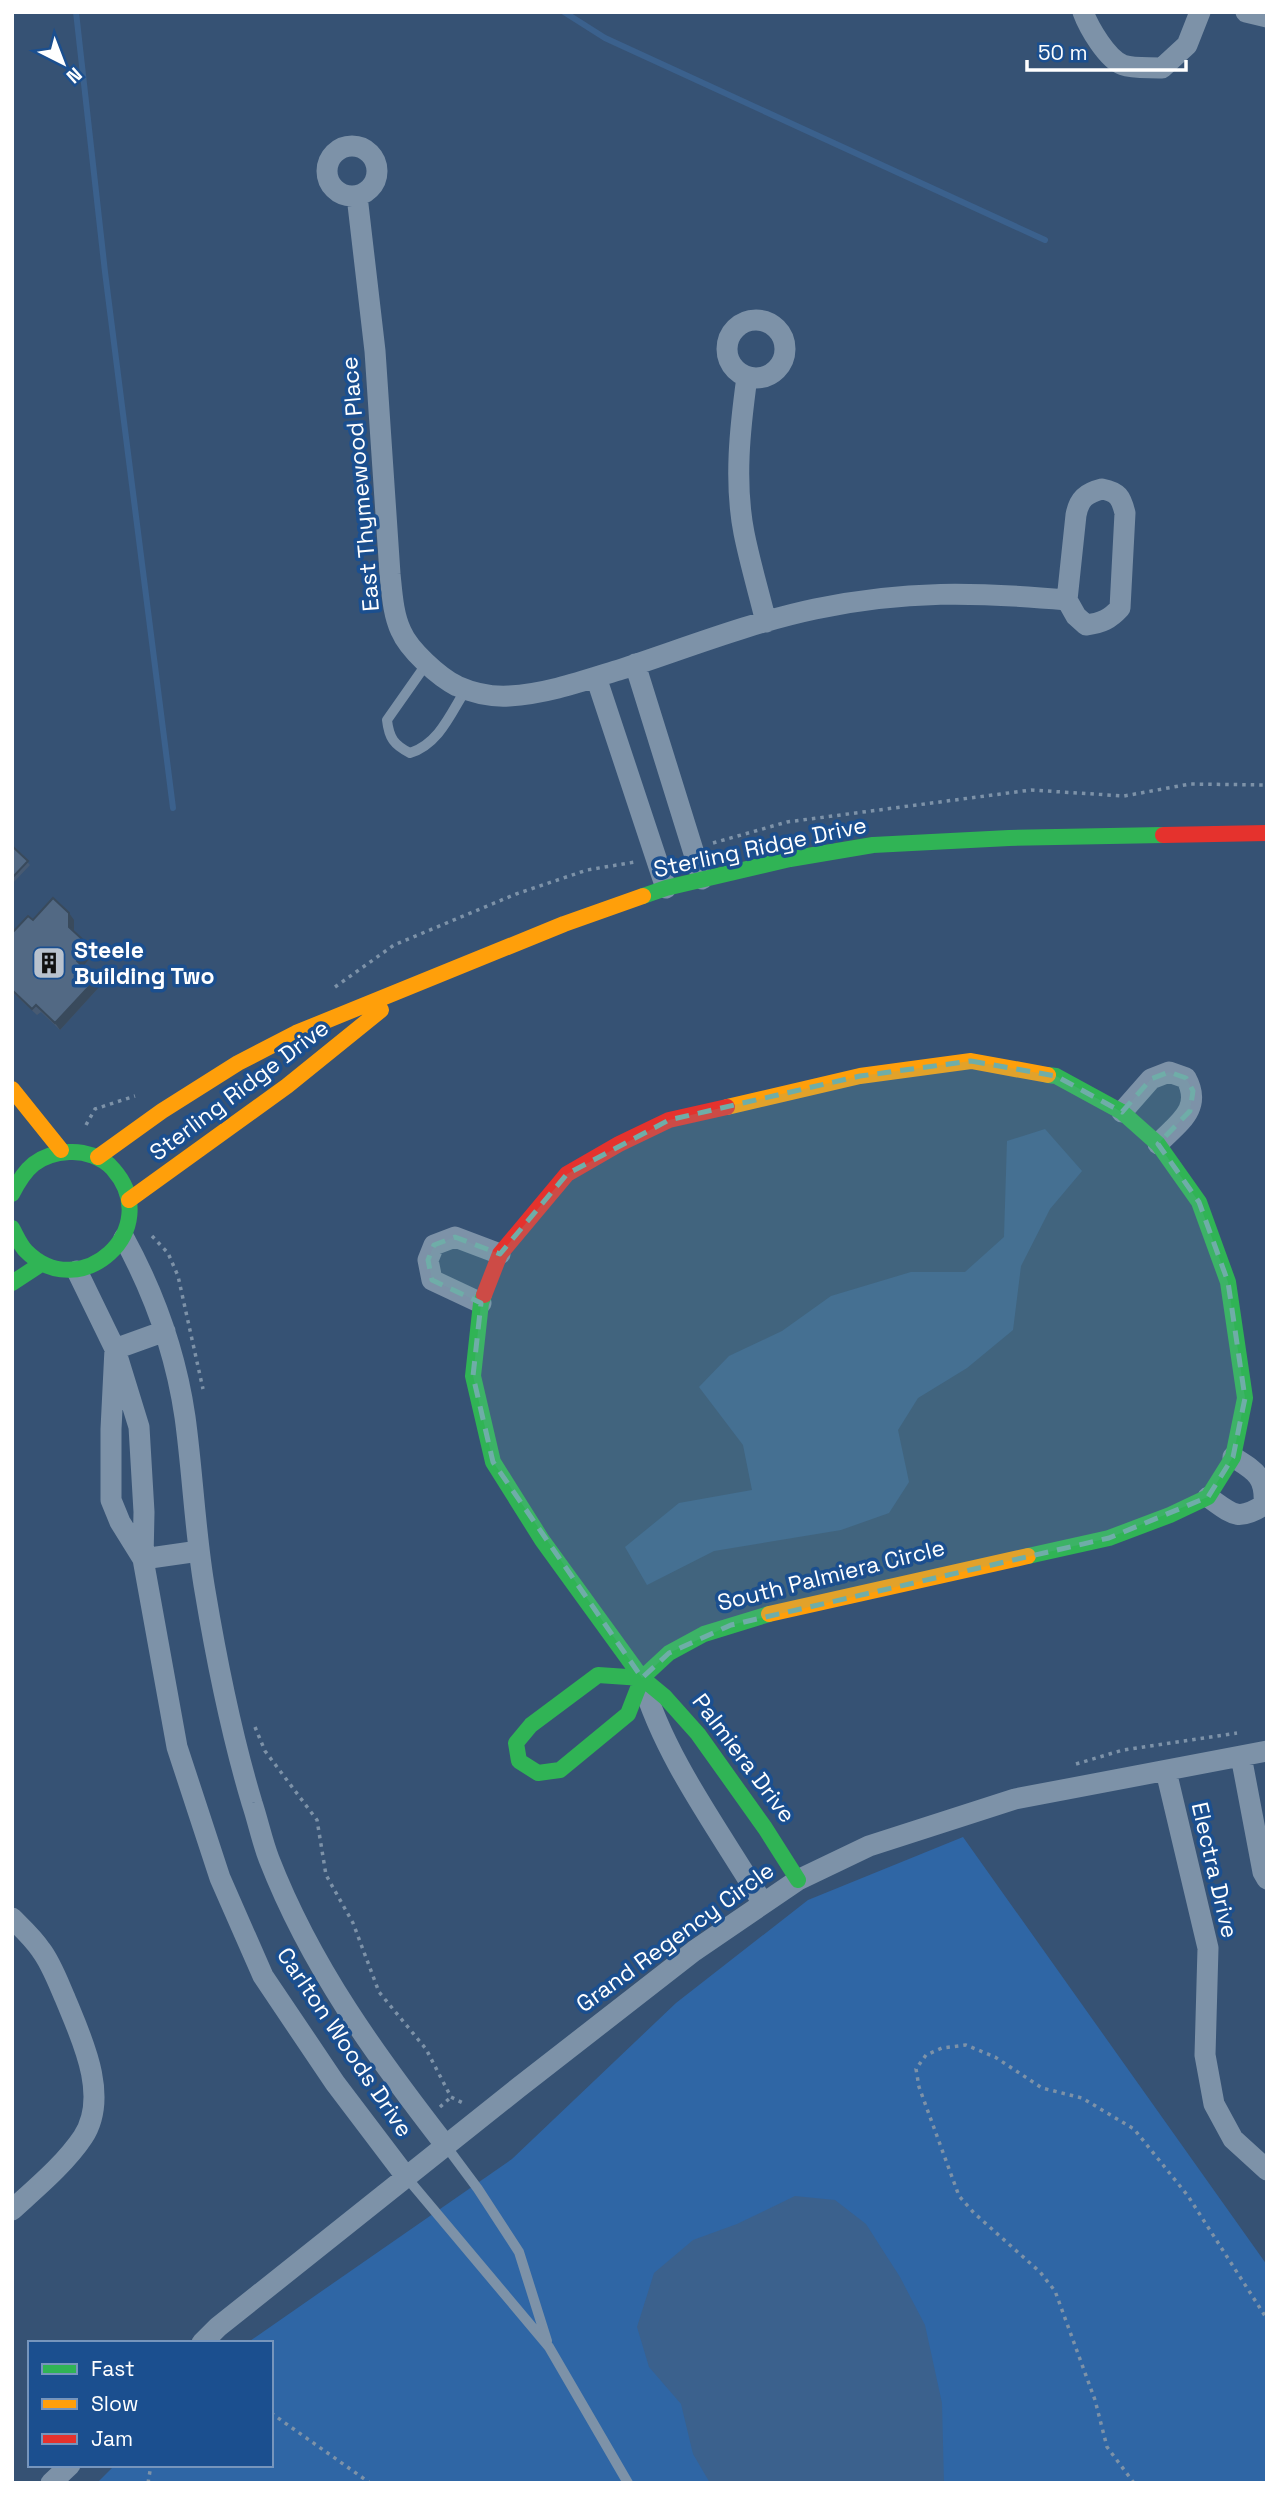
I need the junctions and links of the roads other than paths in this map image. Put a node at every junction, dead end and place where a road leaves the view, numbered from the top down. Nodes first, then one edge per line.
1 (1083, 12) edge
2 (1200, 12) edge
3 (1246, 12) edge
4 (1267, 16) edge
5 (357, 196) dead end
6 (747, 377) dead end
7 (1067, 600) junction
8 (766, 622) junction
9 (427, 663) junction
10 (635, 664) junction
11 (596, 677) junction
12 (466, 689) junction
13 (1267, 833) edge
14 (702, 879) junction
15 (666, 888) junction
16 (407, 989) junction
17 (12, 1089) edge
18 (1122, 1112) junction
19 (1158, 1144) junction
20 (61, 1150) junction
21 (98, 1157) junction
22 (13, 1187) edge
23 (130, 1200) junction
24 (12, 1228) edge
25 (124, 1238) junction
26 (500, 1254) junction
27 (41, 1264) junction
28 (77, 1271) junction
29 (12, 1283) edge
30 (481, 1303) junction
31 (165, 1331) junction
32 (115, 1349) junction
33 (1233, 1457) junction
34 (1208, 1497) junction
35 (199, 1551) junction
36 (143, 1559) junction
37 (642, 1678) junction
38 (1267, 1751) edge
39 (1241, 1756) junction
40 (1166, 1771) junction
41 (1267, 1879) edge
42 (798, 1880) junction
43 (762, 1902) junction
44 (12, 1918) edge
45 (446, 2146) junction
46 (1267, 2170) edge
47 (407, 2178) junction
48 (12, 2210) edge
49 (204, 2341) edge
50 (549, 2347) junction
51 (68, 2467) edge
52 (51, 2483) edge
53 (628, 2483) edge

1 - 2 street
3 - 4 street
5 - 9 street, East Thymewood Place
6 - 8 street
7 - 7 street
7 - 8 street, East Thymewood Place
8 - 10 street, East Thymewood Place
9 - 12 street, East Thymewood Place
9 - 12 lane
10 - 11 street, East Thymewood Place
10 - 14 street
11 - 12 street, East Thymewood Place
11 - 15 street
13 - 14 street, Sterling Ridge Drive
14 - 15 street, Sterling Ridge Drive
15 - 16 street, Sterling Ridge Drive
16 - 21 street, Sterling Ridge Drive
16 - 23 street, Sterling Ridge Drive
17 - 20 street
18 - 19 street
18 - 19 street
18 - 26 street
19 - 33 street
20 - 21 street
20 - 22 street
21 - 23 street
23 - 25 street
24 - 27 street
25 - 28 street
25 - 31 street, Carlton Woods Drive
26 - 30 street
26 - 30 street
27 - 28 street
27 - 29 street
28 - 32 street, Carlton Woods Drive
30 - 37 street
31 - 32 street
31 - 35 street, Carlton Woods Drive
32 - 36 street, Carlton Woods Drive
32 - 36 street, Carlton Woods Drive
33 - 34 street
33 - 34 street
34 - 37 street, South Palmiera Circle
35 - 36 street
35 - 45 street, Carlton Woods Drive
36 - 47 street, Carlton Woods Drive
37 - 37 street
37 - 42 street, Palmiera Drive
37 - 43 street, Palmiera Drive
38 - 39 street, Grand Regency Circle
39 - 40 street, Grand Regency Circle
39 - 41 street, Electra Drive
40 - 42 street, Grand Regency Circle
40 - 46 street, Electra Drive
42 - 43 street, Grand Regency Circle
43 - 45 street, Grand Regency Circle
44 - 48 street
45 - 47 street, Grand Regency Circle
45 - 50 lane, Carlton Woods Drive
47 - 49 street, Grand Regency Circle
47 - 50 lane, Carlton Woods Drive
50 - 53 lane, Carlton Woods Drive
51 - 52 street

